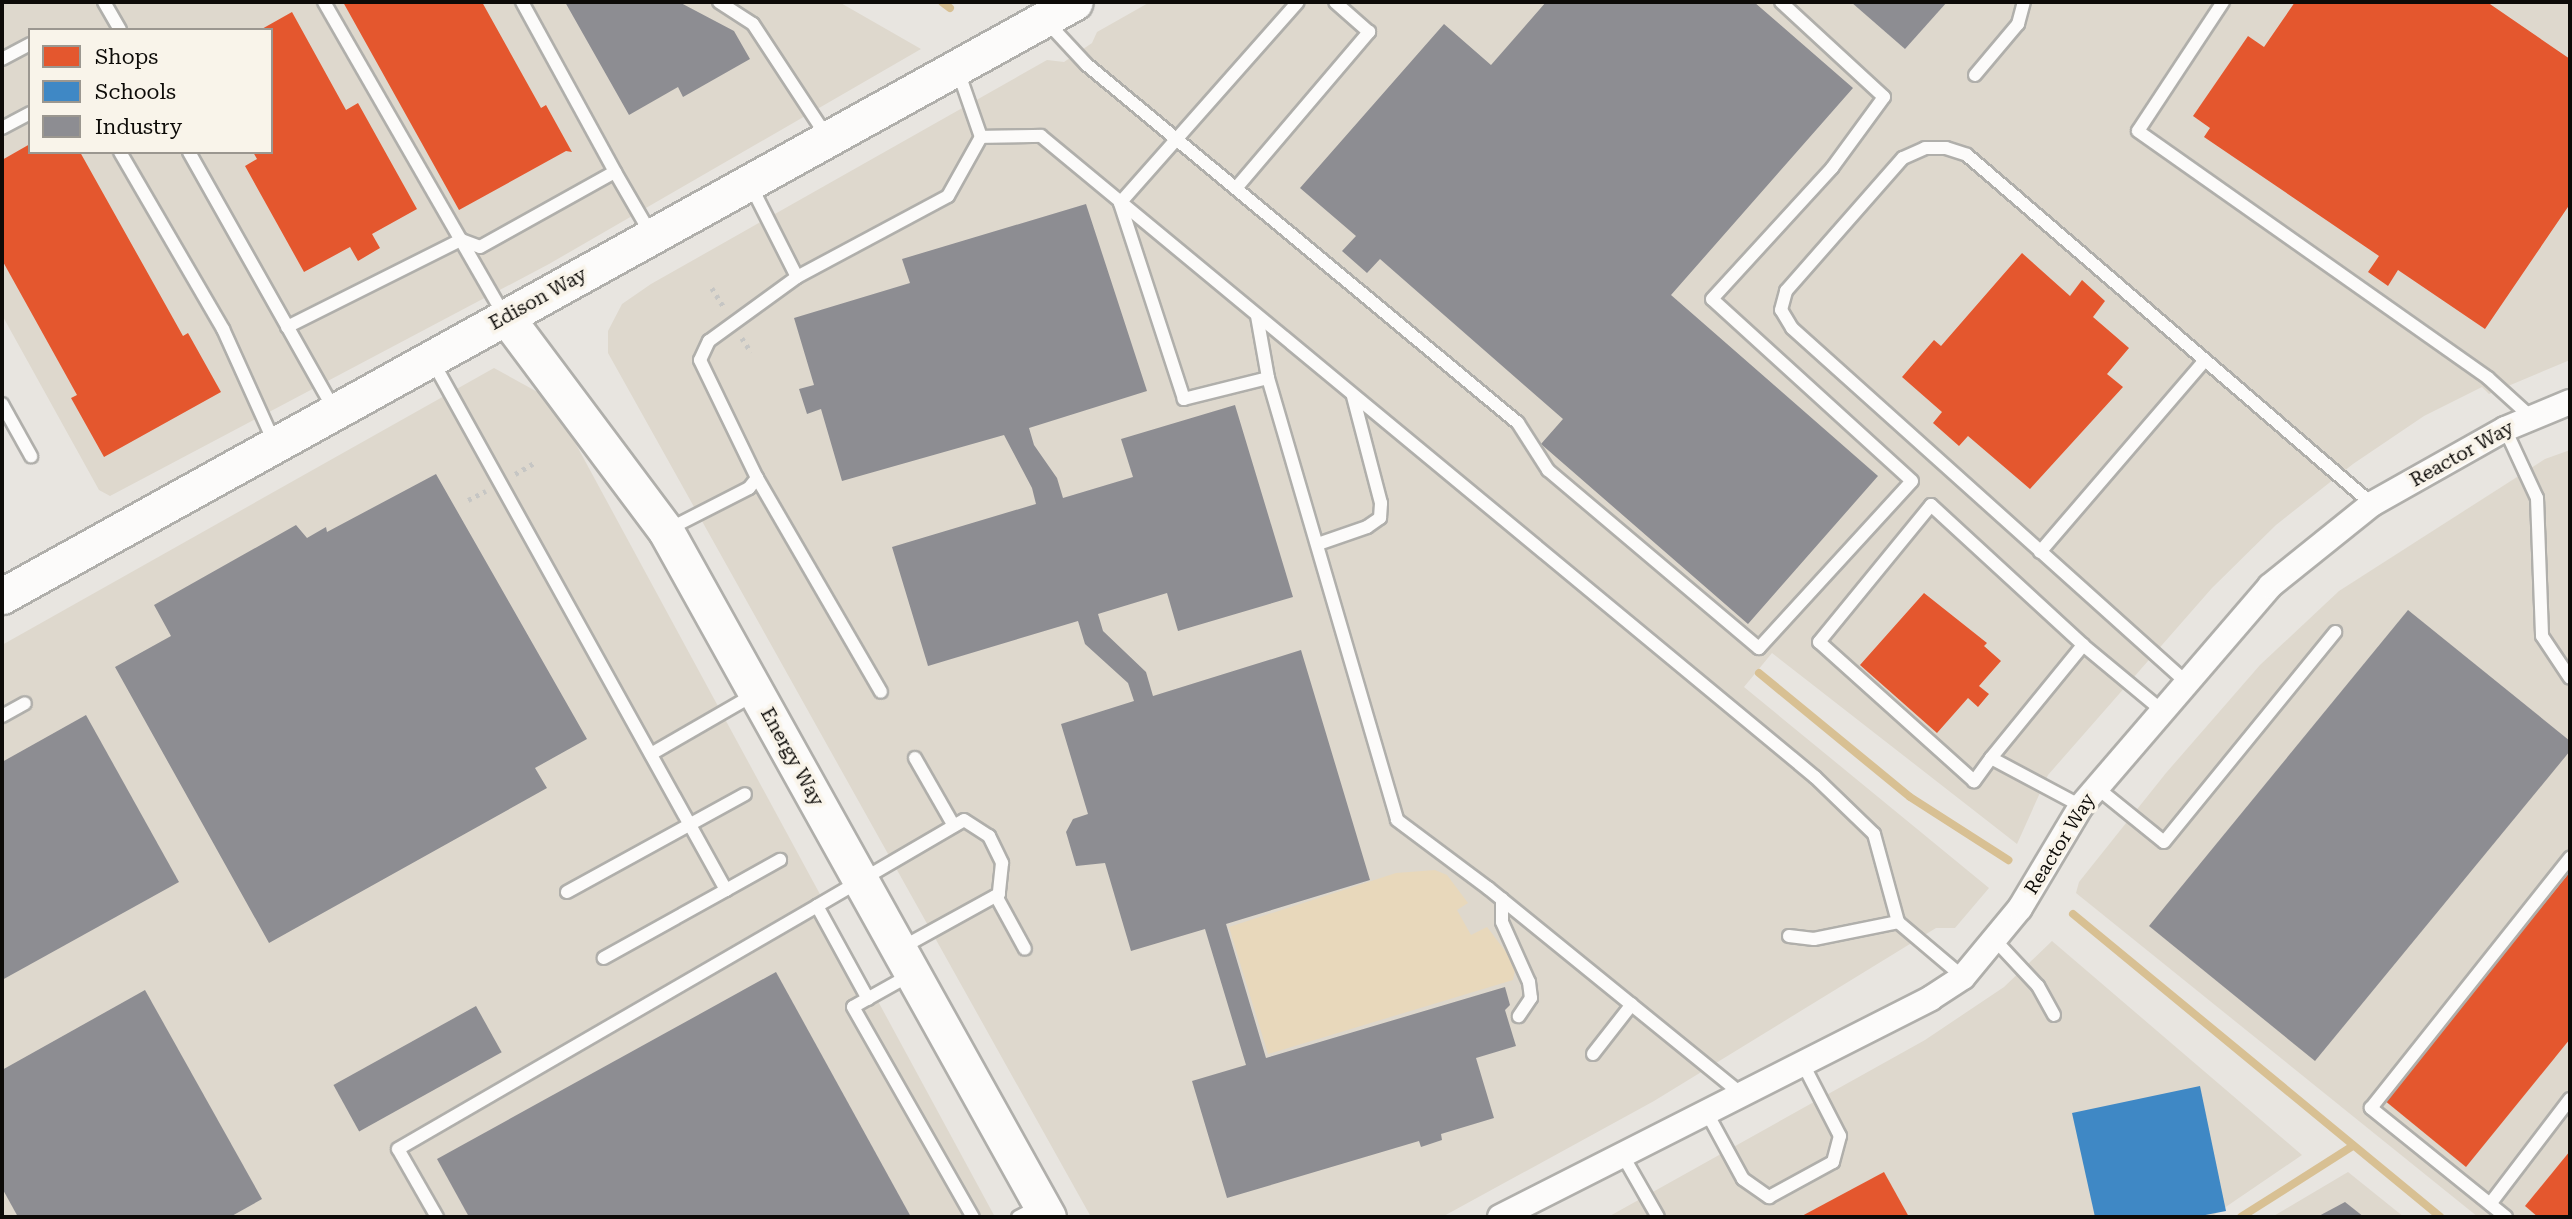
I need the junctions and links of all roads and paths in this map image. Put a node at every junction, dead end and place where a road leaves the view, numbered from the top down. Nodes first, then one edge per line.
1 (104, 2) edge
2 (324, 2) edge
3 (522, 2) edge
4 (719, 2) edge
5 (1075, 2) edge
6 (1298, 2) edge
7 (1335, 2) edge
8 (1781, 2) edge
9 (2024, 2) edge
10 (2222, 2) edge
11 (1044, 19) junction
12 (119, 28) edge
13 (28, 45) edge
14 (2, 60) edge
15 (957, 67) junction
16 (1975, 75) dead end
17 (28, 114) edge
18 (2, 128) edge
19 (1175, 136) junction
20 (981, 137) junction
21 (828, 138) junction
22 (121, 154) edge
23 (190, 154) edge
24 (615, 172) junction
25 (749, 182) junction
26 (1237, 187) junction
27 (1120, 202) junction
28 (652, 236) junction
29 (461, 240) junction
30 (797, 277) junction
31 (1258, 316) junction
32 (506, 317) junction
33 (287, 327) junction
34 (431, 358) junction
35 (2204, 361) junction
36 (1268, 378) junction
37 (1353, 396) junction
38 (2570, 402) edge
39 (2, 404) edge
40 (335, 411) junction
41 (2531, 417) junction
42 (2505, 429) junction
43 (275, 445) junction
44 (31, 456) dead end
45 (757, 478) junction
46 (2372, 503) junction
47 (666, 531) junction
48 (1318, 544) junction
49 (2040, 552) junction
50 (2, 596) edge
51 (2335, 632) dead end
52 (2083, 645) junction
53 (2570, 678) edge
54 (2185, 681) junction
55 (881, 692) dead end
56 (757, 693) junction
57 (25, 703) dead end
58 (2160, 709) junction
59 (2, 716) edge
60 (650, 754) junction
61 (915, 758) dead end
62 (1991, 758) junction
63 (745, 794) dead end
64 (2089, 796) junction
65 (954, 826) junction
66 (691, 827) junction
67 (2570, 858) edge
68 (780, 860) dead end
69 (861, 883) junction
70 (726, 890) junction
71 (567, 892) dead end
72 (996, 896) junction
73 (1502, 899) junction
74 (817, 906) junction
75 (1898, 922) junction
76 (1789, 936) dead end
77 (1994, 939) junction
78 (1025, 949) dead end
79 (604, 958) dead end
80 (906, 962) junction
81 (1963, 977) junction
82 (868, 999) junction
83 (1632, 1003) junction
84 (2054, 1015) dead end
85 (1519, 1016) dead end
86 (1592, 1054) dead end
87 (1802, 1062) junction
88 (1740, 1093) junction
89 (2570, 1099) edge
90 (1707, 1113) junction
91 (1623, 1156) junction
92 (2490, 1204) junction
93 (1036, 1213) edge
94 (437, 1217) edge
95 (973, 1217) edge
96 (1500, 1217) edge
97 (1658, 1217) edge
98 (2506, 1217) edge

1 - 12 lane
2 - 29 lane
3 - 24 lane
4 - 21 lane
5 - 11 street, Edison Way
6 - 19 lane
7 - 26 lane
8 - 26 lane
9 - 16 lane
10 - 41 lane
11 - 15 street, Edison Way
11 - 19 lane
13 - 14 lane
15 - 20 lane
15 - 21 street, Edison Way
17 - 18 lane
19 - 26 lane
19 - 27 lane
20 - 27 lane
20 - 30 lane
21 - 25 street, Edison Way
22 - 43 lane
23 - 33 lane
24 - 28 lane
24 - 29 lane
25 - 28 street, Edison Way
25 - 30 lane
27 - 31 lane
27 - 36 lane
28 - 32 street, Edison Way
29 - 32 lane
29 - 33 lane
30 - 45 lane
31 - 36 lane
31 - 37 lane
32 - 34 street, Edison Way
32 - 47 street, Energy Way
33 - 40 lane
34 - 40 street, Edison Way
34 - 60 lane
35 - 46 lane
35 - 49 lane
35 - 49 lane
36 - 48 lane
37 - 48 lane
37 - 75 lane
38 - 41 street, Reactor Way
39 - 44 lane
40 - 43 street, Edison Way
41 - 42 street, Reactor Way
42 - 46 street, Reactor Way
42 - 53 lane
43 - 50 street, Edison Way
45 - 47 lane
45 - 55 lane
46 - 54 street, Reactor Way
47 - 56 street, Energy Way
48 - 73 lane
49 - 54 lane
51 - 64 lane
52 - 58 lane
52 - 62 lane
52 - 62 lane
54 - 58 street, Reactor Way
56 - 60 lane
56 - 69 street, Energy Way
57 - 59 lane
58 - 64 street, Reactor Way
60 - 66 lane
61 - 65 lane
62 - 64 lane
63 - 66 lane
64 - 77 street, Reactor Way
65 - 69 lane
65 - 72 lane
66 - 70 lane
66 - 71 lane
67 - 92 lane
68 - 70 lane
69 - 74 lane
69 - 80 street, Energy Way
70 - 79 lane
72 - 78 lane
72 - 80 lane
73 - 83 lane
73 - 85 lane
74 - 82 lane
74 - 94 lane
75 - 76 lane
75 - 81 lane
77 - 81 street, Reactor Way
77 - 84 lane
80 - 82 lane
80 - 93 street, Energy Way
81 - 87 street, Reactor Way
82 - 95 lane
83 - 86 lane
83 - 88 lane
87 - 88 street, Reactor Way
87 - 90 lane
88 - 90 street, Reactor Way
89 - 92 lane
90 - 91 street, Reactor Way
91 - 96 street, Reactor Way
91 - 97 lane
92 - 98 lane

